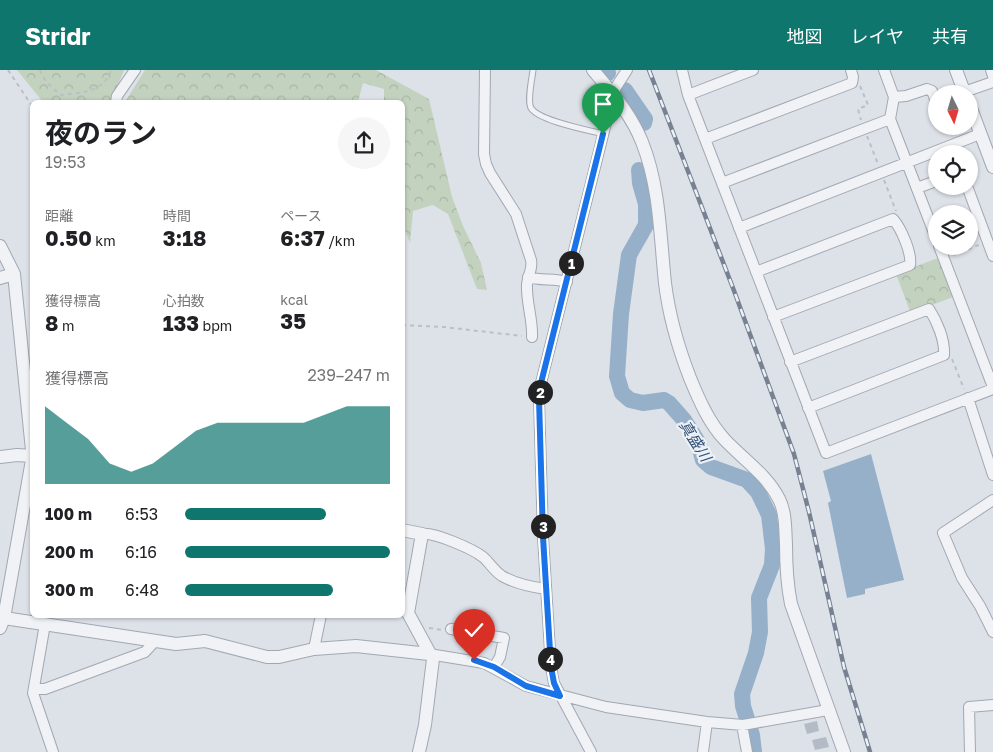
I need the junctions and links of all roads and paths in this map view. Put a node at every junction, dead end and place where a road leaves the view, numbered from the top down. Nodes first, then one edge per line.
1 (8, 70) edge
2 (40, 70) edge
3 (111, 70) edge
4 (135, 70) edge
5 (485, 70) edge
6 (533, 70) edge
7 (594, 70) edge
8 (682, 70) edge
9 (753, 70) edge
10 (851, 70) edge
11 (884, 70) edge
12 (956, 70) edge
13 (991, 70) edge
14 (624, 71) edge
15 (993, 76) edge
16 (993, 82) edge
17 (859, 84) dead end
18 (962, 85) edge
19 (928, 89) edge
20 (978, 90) edge
21 (613, 95) junction
22 (688, 95) junction
23 (894, 97) junction
24 (116, 100) edge
25 (30, 103) edge
26 (890, 118) junction
27 (863, 125) dead end
28 (978, 129) edge
29 (865, 131) dead end
30 (603, 134) junction
31 (980, 134) junction
32 (705, 139) junction
33 (907, 163) junction
34 (993, 167) edge
35 (881, 173) junction
36 (722, 183) junction
37 (928, 184) edge
38 (917, 188) junction
39 (970, 195) edge
40 (898, 213) dead end
41 (928, 217) edge
42 (739, 228) junction
43 (985, 243) dead end
44 (0, 246) edge
45 (943, 255) edge
46 (993, 256) edge
47 (944, 258) junction
48 (756, 272) junction
49 (14, 274) junction
50 (528, 277) junction
51 (0, 278) edge
52 (567, 282) junction
53 (773, 317) junction
54 (405, 325) edge
55 (532, 338) joint
56 (952, 358) dead end
57 (790, 362) junction
58 (988, 362) edge
59 (993, 388) edge
60 (968, 398) junction
61 (808, 408) junction
62 (30, 430) edge
63 (30, 456) edge
64 (0, 457) edge
65 (30, 470) edge
66 (993, 475) edge
67 (993, 500) edge
68 (405, 531) edge
69 (422, 534) junction
70 (546, 589) junction
71 (2, 615) edge
72 (320, 618) edge
73 (45, 624) junction
74 (422, 627) dead end
75 (451, 629) joint
76 (993, 632) edge
77 (155, 641) junction
78 (314, 649) junction
79 (430, 654) junction
80 (494, 667) junction
81 (34, 689) junction
82 (560, 696) junction
83 (993, 705) edge
84 (828, 710) junction
85 (707, 722) junction
86 (742, 725) junction
87 (54, 751) edge
88 (419, 752) edge
89 (591, 752) edge
90 (703, 752) edge
91 (747, 752) edge
92 (844, 752) edge
93 (970, 752) edge

1 - 25 path
2 - 3 path
4 - 24 street
5 - 50 street
6 - 30 lane
7 - 21 street
8 - 22 street
9 - 22 street
10 - 32 street
11 - 23 street
12 - 18 street
13 - 15 street
14 - 21 street
16 - 20 street
17 - 27 path
19 - 23 street
21 - 30 street
21 - 84 street
22 - 32 street
23 - 26 street
26 - 33 street
26 - 36 street
28 - 31 street
29 - 35 path
30 - 52 street
31 - 33 street
31 - 34 street
32 - 36 street
33 - 35 street
33 - 38 street
35 - 40 path
35 - 42 street
36 - 42 street
37 - 38 street
38 - 41 street
39 - 46 street
42 - 48 street
43 - 47 path
44 - 49 street
45 - 47 street
47 - 58 street
48 - 53 street
48 - 53 street
49 - 51 street
49 - 62 street
50 - 52 street
50 - 55 street
52 - 70 street
53 - 57 street
54 - 55 path
56 - 60 path
57 - 61 street
57 - 61 street
58 - 59 street
59 - 60 street
60 - 61 street
60 - 66 street
63 - 64 street
65 - 71 street
67 - 76 street
68 - 69 street
69 - 70 street
69 - 79 street
70 - 82 street
71 - 73 street
72 - 78 street
73 - 77 street
73 - 81 street
74 - 75 path
75 - 80 street
77 - 78 street
77 - 81 street
78 - 79 street
79 - 80 street
79 - 88 street
80 - 82 street
81 - 87 street
82 - 85 street
82 - 89 street
83 - 93 street
84 - 86 street
84 - 92 street
85 - 86 street
85 - 90 street
86 - 91 street

